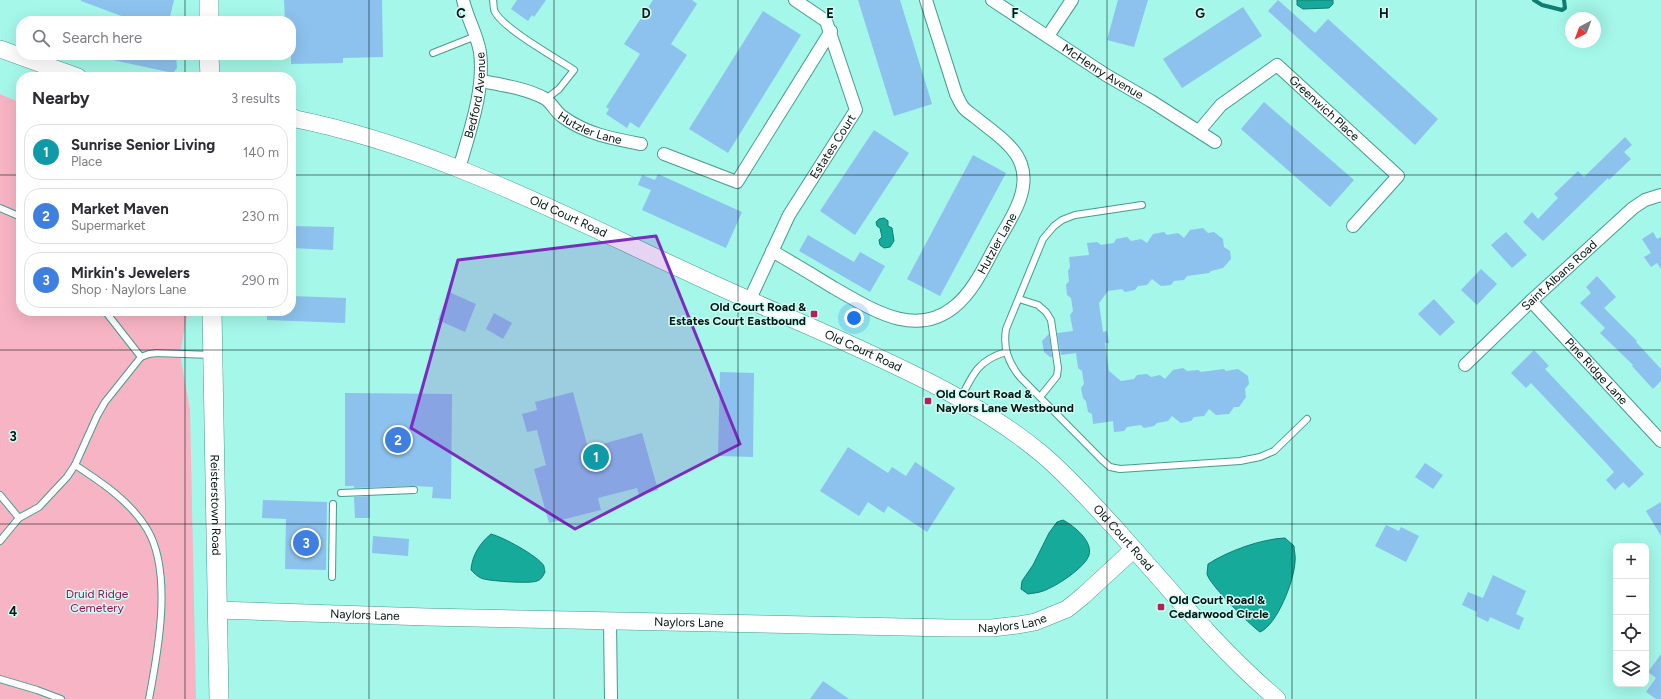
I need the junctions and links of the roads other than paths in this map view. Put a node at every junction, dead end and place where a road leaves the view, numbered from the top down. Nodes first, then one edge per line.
1 (209, 0) edge
2 (464, 0) edge
3 (493, 0) edge
4 (795, 0) edge
5 (926, 0) edge
6 (992, 0) edge
7 (1072, 0) edge
8 (209, 16) edge
9 (831, 31) junction
10 (476, 36) junction
11 (1048, 36) junction
12 (0, 49) edge
13 (432, 53) dead end
14 (16, 55) edge
15 (31, 60) edge
16 (210, 60) edge
17 (64, 72) edge
18 (210, 72) edge
19 (481, 81) junction
20 (546, 99) junction
21 (296, 120) edge
22 (1198, 130) junction
23 (1215, 142) dead end
24 (641, 144) dead end
25 (664, 154) dead end
26 (459, 169) junction
27 (1661, 195) edge
28 (1142, 205) dead end
29 (0, 208) edge
30 (16, 215) edge
31 (1353, 226) dead end
32 (772, 251) junction
33 (1019, 299) junction
34 (750, 300) junction
35 (1531, 302) junction
36 (109, 316) edge
37 (212, 316) edge
38 (1006, 352) junction
39 (213, 356) junction
40 (141, 357) junction
41 (1465, 365) dead end
42 (1040, 397) junction
43 (961, 398) junction
44 (1307, 419) dead end
45 (1661, 441) edge
46 (75, 464) junction
47 (414, 490) dead end
48 (341, 493) dead end
49 (0, 495) edge
50 (333, 504) dead end
51 (19, 518) junction
52 (0, 541) edge
53 (1134, 549) junction
54 (332, 577) dead end
55 (217, 610) junction
56 (610, 621) junction
57 (0, 679) edge
58 (61, 699) edge
59 (149, 699) edge
60 (219, 699) edge
61 (611, 699) edge
62 (1277, 699) edge

1 - 8 main road
2 - 10 street, Bedford Avenue
3 - 20 lane
4 - 9 street, Estates Court
5 - 32 street, Hutzler Lane
6 - 11 street, McHenry Avenue
7 - 11 street
9 - 25 street
9 - 32 street, Estates Court
10 - 13 lane
10 - 19 street, Bedford Avenue
11 - 22 street, McHenry Avenue
12 - 14 main road
15 - 17 main road
16 - 18 main road
19 - 20 street
19 - 26 street, Bedford Avenue
20 - 24 street, Hutzler Lane
21 - 26 main road, Old Court Road
22 - 23 street, McHenry Avenue
22 - 31 street, Greenwich Place
26 - 34 main road, Old Court Road
27 - 35 street, Saint Albans Road
28 - 33 lane
29 - 30 lane
32 - 34 street, Estates Court
33 - 38 lane
33 - 42 lane
34 - 43 main road, Old Court Road
35 - 41 street, Saint Albans Road
35 - 45 street, Pine Ridge Lane
36 - 40 lane
37 - 39 main road, Reisterstown Road
38 - 42 lane
38 - 43 lane
39 - 40 lane
39 - 55 main road, Reisterstown Road
40 - 46 lane
42 - 44 lane
43 - 53 main road, Old Court Road
46 - 51 lane
46 - 59 lane
47 - 48 lane
49 - 51 lane
50 - 54 lane
51 - 52 lane
53 - 56 main road, Naylors Lane
53 - 62 main road, Old Court Road
55 - 56 main road, Naylors Lane
55 - 60 main road, Reisterstown Road
56 - 61 street
57 - 58 lane

